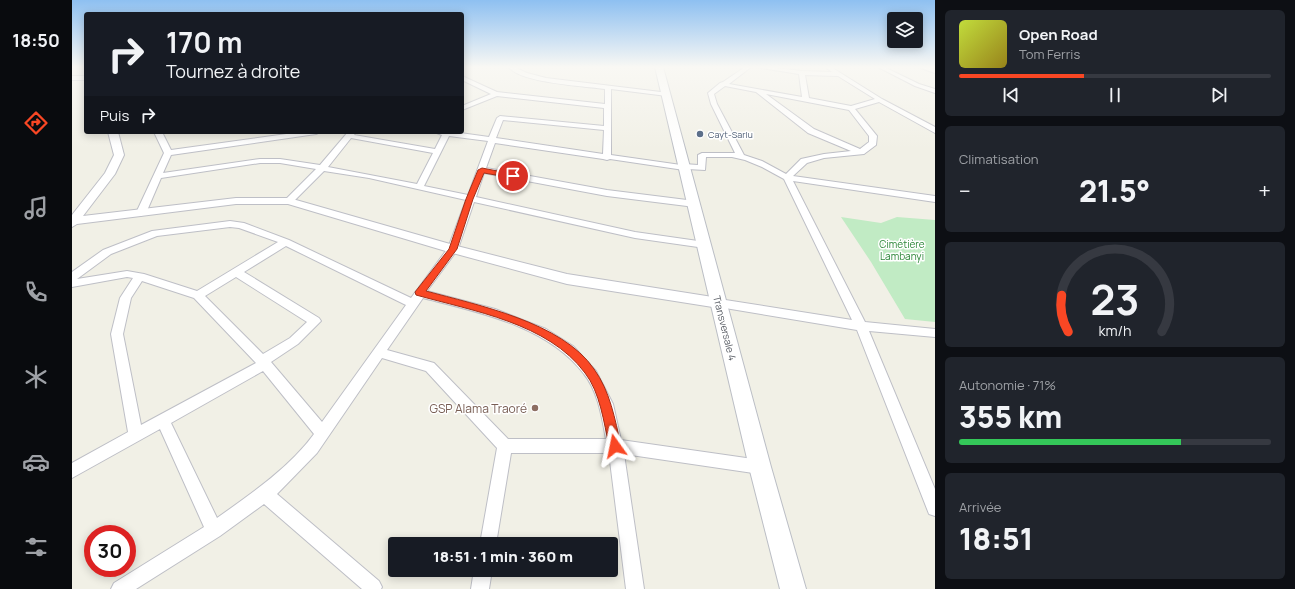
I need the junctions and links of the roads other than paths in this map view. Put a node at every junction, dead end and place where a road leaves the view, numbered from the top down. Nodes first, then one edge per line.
1 (495, 94) edge
2 (501, 94) edge
3 (608, 94) edge
4 (667, 94) edge
5 (712, 94) edge
6 (762, 94) edge
7 (776, 94) edge
8 (805, 94) edge
9 (871, 94) edge
10 (806, 100) junction
11 (880, 100) junction
12 (464, 103) edge
13 (469, 105) junction
14 (607, 106) junction
15 (464, 107) edge
16 (851, 108) junction
17 (607, 128) junction
18 (935, 131) edge
19 (114, 134) edge
20 (159, 134) edge
21 (301, 134) edge
22 (350, 134) edge
23 (447, 134) edge
24 (454, 134) edge
25 (492, 139) junction
26 (168, 152) junction
27 (438, 152) junction
28 (861, 152) junction
29 (741, 157) junction
30 (607, 158) junction
31 (323, 167) junction
32 (684, 167) junction
33 (482, 170) junction
34 (158, 176) junction
35 (787, 178) junction
36 (419, 188) junction
37 (470, 199) junction
38 (935, 199) edge
39 (289, 201) junction
40 (695, 204) junction
41 (141, 213) junction
42 (73, 221) edge
43 (286, 242) junction
44 (705, 245) junction
45 (453, 249) junction
46 (236, 272) junction
47 (140, 276) junction
48 (72, 277) edge
49 (72, 283) edge
50 (198, 295) junction
51 (416, 298) junction
52 (719, 303) junction
53 (861, 326) junction
54 (935, 333) edge
55 (380, 352) junction
56 (264, 363) junction
57 (163, 420) junction
58 (322, 433) junction
59 (136, 436) junction
60 (505, 446) junction
61 (615, 446) junction
62 (760, 467) junction
63 (72, 471) edge
64 (266, 494) junction
65 (935, 508) edge
66 (214, 530) junction
67 (489, 537) edge
68 (482, 577) edge
69 (373, 587) dead end
70 (120, 589) edge
71 (480, 589) edge
72 (635, 589) edge
73 (793, 589) edge

1 - 13 street
2 - 14 street
3 - 14 street
4 - 32 main road, Transversale 4
5 - 29 street
6 - 28 street
7 - 10 street
8 - 10 street
9 - 11 street
10 - 16 street
11 - 16 street
11 - 18 street
12 - 13 street
13 - 15 street
14 - 17 street
16 - 28 street
17 - 25 street
17 - 30 street
19 - 42 street
20 - 26 street
21 - 26 street
22 - 27 street
22 - 31 street
23 - 27 street
24 - 25 street
25 - 30 street
25 - 33 street
26 - 34 street
27 - 36 street
28 - 35 street
29 - 32 street
29 - 35 street
30 - 32 street
31 - 34 street
31 - 36 street
31 - 39 street
32 - 40 main road, Transversale 4
33 - 37 street
33 - 40 street
34 - 41 street
35 - 38 street
35 - 53 street
36 - 37 street
37 - 44 street
37 - 45 street
39 - 41 street
39 - 45 street
40 - 44 main road, Transversale 4
41 - 42 street
43 - 46 street
43 - 48 street
43 - 51 street
44 - 52 main road, Transversale 4
45 - 51 street
45 - 52 street
46 - 50 street
46 - 56 street
47 - 49 street
47 - 50 street
47 - 59 street
50 - 56 street
51 - 55 street
51 - 61 street
52 - 53 street
52 - 62 main road, Transversale 4
53 - 54 street
53 - 65 street
55 - 58 street
55 - 60 street
56 - 57 street
56 - 58 street
57 - 59 street
57 - 66 street
58 - 64 street
59 - 63 street
60 - 61 street
60 - 67 street
61 - 62 street
61 - 72 street
62 - 73 main road, Transversale 4
64 - 66 street
64 - 69 street
66 - 70 street
68 - 71 street

